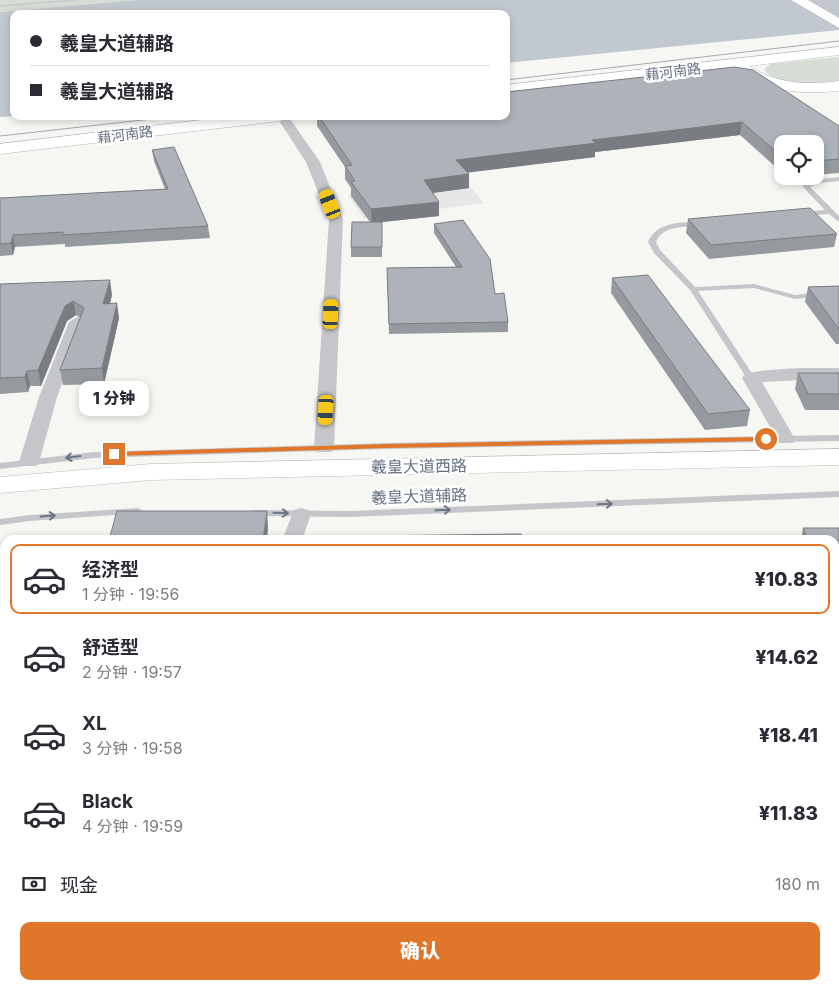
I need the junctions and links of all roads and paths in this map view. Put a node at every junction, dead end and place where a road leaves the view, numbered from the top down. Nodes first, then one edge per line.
1 (74, 0) edge
2 (798, 0) edge
3 (809, 0) edge
4 (0, 6) edge
5 (839, 18) edge
6 (839, 24) edge
7 (839, 51) edge
8 (736, 64) junction
9 (839, 86) edge
10 (510, 90) edge
11 (247, 120) edge
12 (284, 120) edge
13 (0, 149) edge
14 (839, 179) edge
15 (831, 212) junction
16 (792, 215) edge
17 (839, 220) edge
18 (705, 223) edge
19 (693, 289) junction
20 (839, 292) edge
21 (77, 322) edge
22 (839, 374) edge
23 (751, 378) junction
24 (839, 438) edge
25 (786, 439) junction
26 (324, 448) junction
27 (839, 458) edge
28 (29, 462) junction
29 (0, 466) edge
30 (839, 473) edge
31 (0, 484) edge
32 (839, 494) edge
33 (0, 500) edge
34 (147, 512) edge
35 (244, 513) edge
36 (301, 514) junction
37 (0, 522) edge
38 (294, 535) edge

1 - 4 path
2 - 6 main road
3 - 5 main road
7 - 8 main road, 藉河南路
8 - 9 main road
8 - 10 main road, 藉河南路
11 - 13 main road, 藉河南路
12 - 26 street
14 - 15 lane
15 - 16 lane
15 - 17 lane
18 - 19 lane
19 - 20 lane
19 - 23 lane
21 - 28 street
22 - 23 street
23 - 25 street
24 - 25 lane
25 - 26 lane
26 -> 28 lane
27 - 31 main road, 羲皇大道西路
28 - 29 lane
30 - 33 main road, 羲皇大道西路
36 -> 32 lane, 羲皇大道辅路
37 -> 34 lane
35 -> 36 lane, 羲皇大道辅路
36 - 38 street

